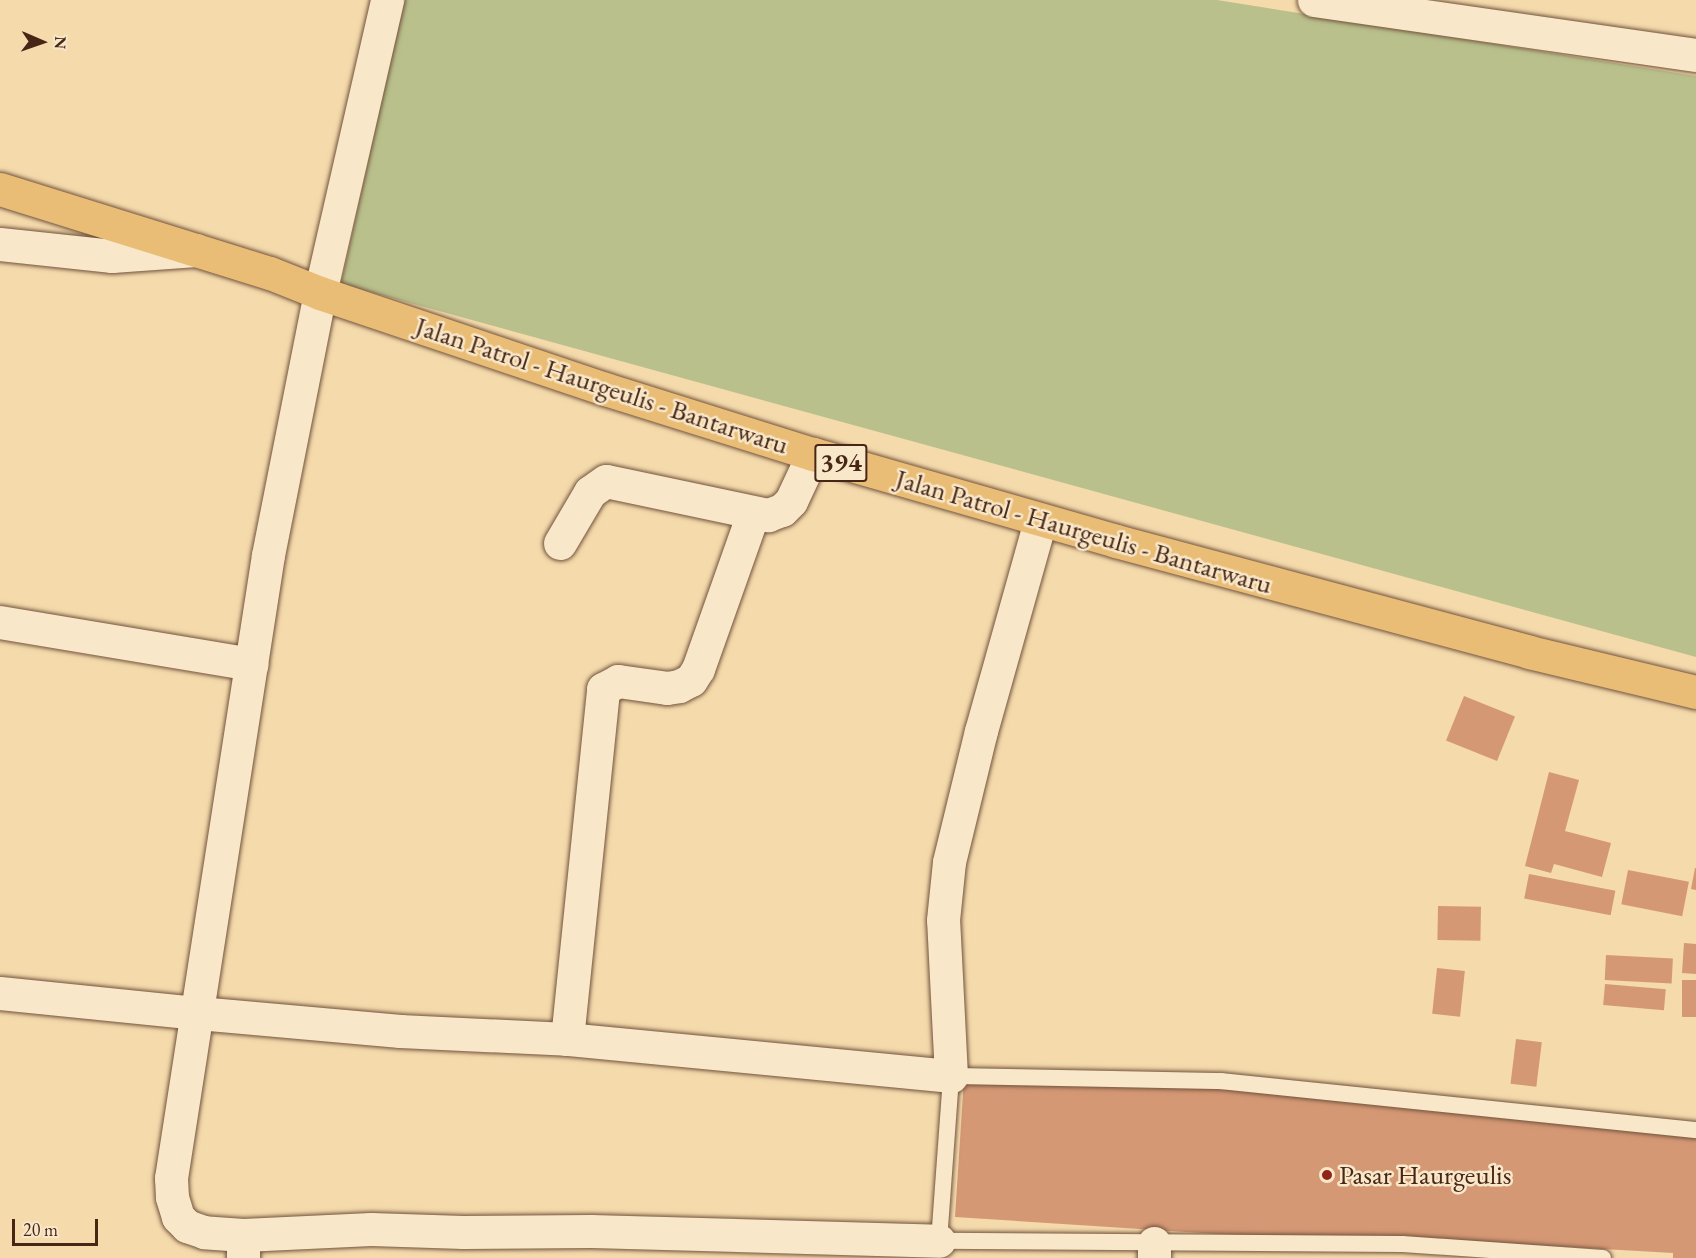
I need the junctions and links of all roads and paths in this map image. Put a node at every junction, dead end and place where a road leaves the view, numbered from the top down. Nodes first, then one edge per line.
1 (387, 0) edge
2 (1314, 0) edge
3 (1385, 5) edge
4 (1696, 55) edge
5 (0, 189) edge
6 (0, 244) edge
7 (196, 250) junction
8 (320, 293) junction
9 (813, 454) junction
10 (753, 514) junction
11 (1040, 521) junction
12 (560, 543) dead end
13 (0, 622) edge
14 (252, 664) junction
15 (1696, 692) edge
16 (0, 993) edge
17 (198, 1013) junction
18 (567, 1039) junction
19 (951, 1076) junction
20 (1696, 1130) edge
21 (939, 1241) junction
22 (243, 1247) edge
23 (699, 1247) edge
24 (1154, 1250) edge
25 (1603, 1258) edge

1 - 8 street
2 - 3 street
3 - 4 street
5 - 7 main road, Jalan Patrol - Haurgeulis - Bantarwaru / 394
6 - 7 street
7 - 8 main road, Jalan Patrol - Haurgeulis - Bantarwaru / 394
8 - 9 main road, Jalan Patrol - Haurgeulis - Bantarwaru / 394
8 - 14 street
9 - 10 street
9 - 11 main road, Jalan Patrol - Haurgeulis - Bantarwaru / 394
10 - 12 street
10 - 18 street
11 - 15 main road, Jalan Patrol - Haurgeulis - Bantarwaru / 394
11 - 19 street
13 - 14 street
14 - 17 street
16 - 17 street
17 - 18 street
17 - 22 street
18 - 19 street
19 - 20 lane
19 - 21 lane
21 - 23 street
21 - 24 lane
22 - 23 street
24 - 25 lane

